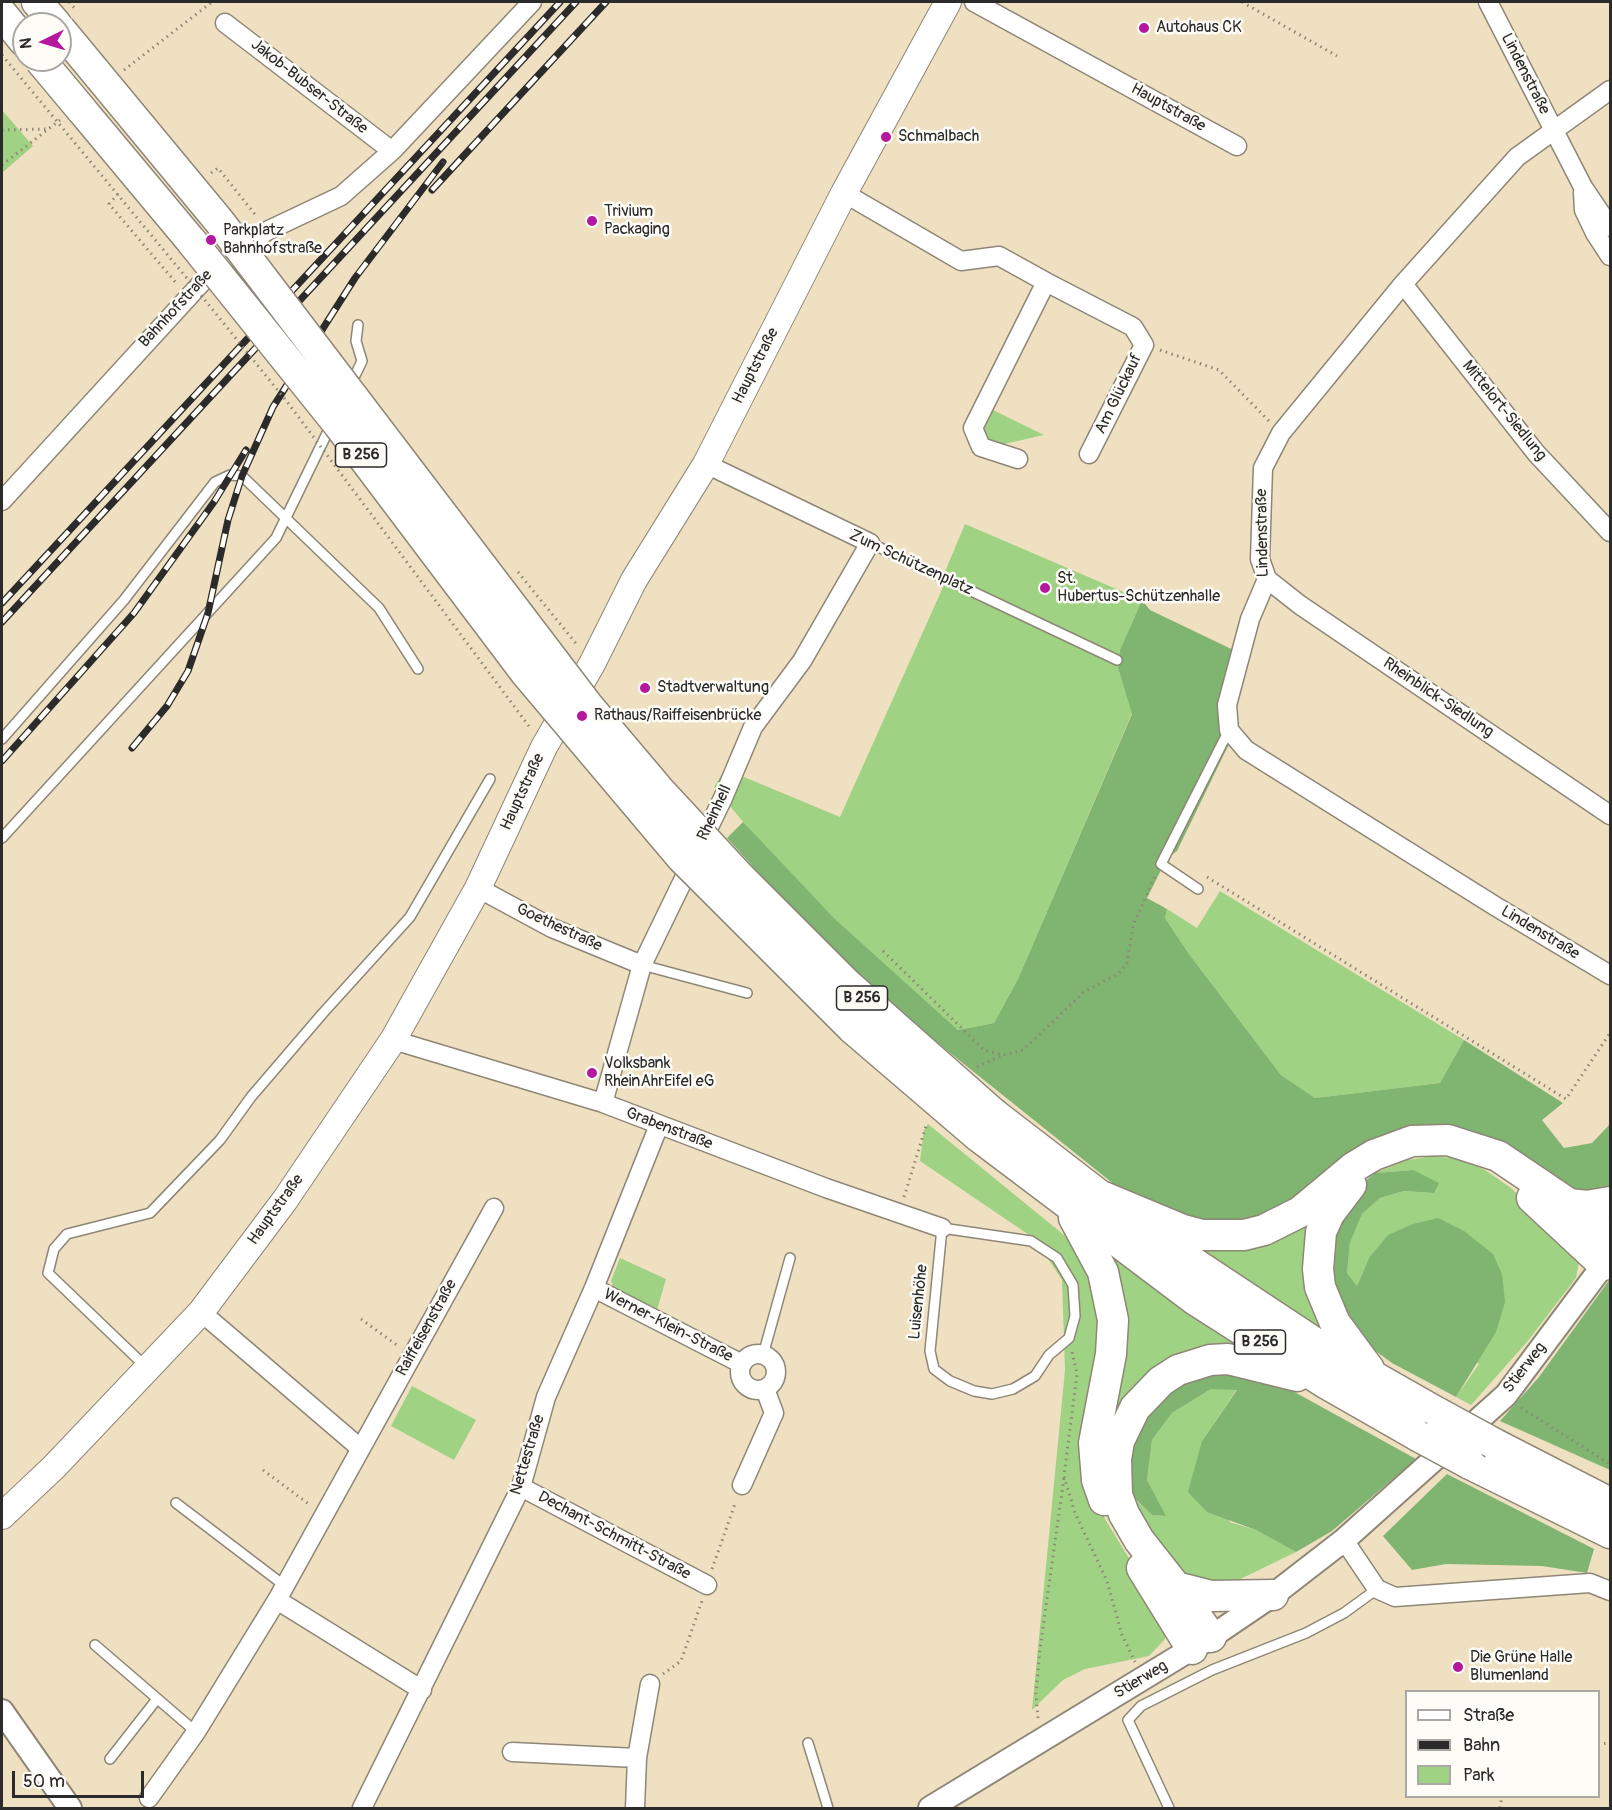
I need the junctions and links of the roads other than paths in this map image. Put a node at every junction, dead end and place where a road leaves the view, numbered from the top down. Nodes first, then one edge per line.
1 (948, 2) edge
2 (974, 2) edge
3 (1488, 2) edge
4 (527, 3) edge
5 (2, 14) edge
6 (225, 23) dead end
7 (12, 26) edge
8 (72, 43) edge
9 (50, 72) edge
10 (1611, 90) edge
11 (1553, 129) junction
12 (1237, 146) dead end
13 (392, 152) junction
14 (1583, 187) junction
15 (844, 193) junction
16 (1611, 227) edge
17 (1611, 256) edge
18 (1046, 282) junction
19 (1404, 284) junction
20 (358, 325) dead end
21 (342, 403) dead end
22 (337, 413) dead end
23 (1089, 454) dead end
24 (1018, 459) dead end
25 (706, 464) junction
26 (2, 501) edge
27 (286, 517) junction
28 (1611, 532) edge
29 (870, 543) junction
30 (1267, 579) junction
31 (1117, 660) dead end
32 (418, 669) dead end
33 (1229, 730) junction
34 (2, 739) edge
35 (490, 779) dead end
36 (1611, 815) edge
37 (2, 838) edge
38 (478, 888) junction
39 (1198, 889) dead end
40 (642, 965) junction
41 (1611, 975) edge
42 (747, 993) dead end
43 (393, 1040) junction
44 (603, 1103) junction
45 (659, 1125) junction
46 (986, 1125) junction
47 (1099, 1195) junction
48 (1611, 1202) edge
49 (1569, 1204) junction
50 (1067, 1205) junction
51 (494, 1208) dead end
52 (942, 1228) junction
53 (1609, 1253) edge
54 (790, 1258) dead end
55 (594, 1287) junction
56 (201, 1312) junction
57 (763, 1355) junction
58 (742, 1364) junction
59 (147, 1369) junction
60 (1376, 1378) junction
61 (1327, 1384) junction
62 (765, 1389) junction
63 (360, 1448) junction
64 (742, 1485) road end
65 (521, 1487) junction
66 (176, 1503) dead end
67 (1611, 1503) edge
68 (2, 1516) edge
69 (1611, 1533) edge
70 (1344, 1540) junction
71 (706, 1585) road end
72 (1176, 1587) junction
73 (1377, 1589) junction
74 (1611, 1591) edge
75 (281, 1593) junction
76 (1273, 1595) junction
77 (1201, 1643) junction
78 (95, 1645) dead end
79 (650, 1684) road end
80 (422, 1690) junction
81 (157, 1699) junction
82 (2, 1711) edge
83 (196, 1731) junction
84 (808, 1743) dead end
85 (512, 1752) dead end
86 (637, 1758) junction
87 (110, 1759) dead end
88 (149, 1798) dead end
89 (70, 1809) edge
90 (362, 1809) edge
91 (634, 1809) edge
92 (828, 1809) edge
93 (930, 1809) edge
94 (1169, 1809) edge

1 - 15 main road, Hauptstraße
2 - 12 street, Hauptstraße
3 - 11 street, Lindenstraße
4 - 13 street, Bahnhofstraße
5 - 7 highway
6 - 13 street, Jakob-Bubser-Straße
8 - 46 highway, B 256, bridge
9 - 46 highway, B 256, bridge
10 - 11 street
11 - 14 street
11 - 19 street, Lindenstraße
13 - 26 street, Bahnhofstraße
14 - 16 street
14 - 17 street
15 - 18 street, Am Glückauf
15 - 25 main road, Hauptstraße
18 - 23 street, Am Glückauf
18 - 24 street
19 - 28 street, Mittelort-Siedlung
19 - 30 street, Lindenstraße
20 - 21 lane
22 - 27 lane
25 - 29 street, Zum Schützenplatz
25 - 38 main road, Hauptstraße
27 - 32 lane
27 - 34 lane
27 - 37 lane
29 - 31 lane, Zum Schützenplatz
29 - 40 street, Rheinhell
30 - 33 street, Lindenstraße
30 - 36 street, Rheinblick-Siedlung
33 - 39 lane
33 - 41 street, Lindenstraße
35 - 59 lane
38 - 40 street, Goethestraße
38 - 43 main road, Hauptstraße
40 - 42 lane
40 - 44 street, Rheinhell
43 - 44 street, Grabenstraße
43 - 56 main road, Hauptstraße
44 - 45 street, Grabenstraße
45 - 52 street, Grabenstraße
45 - 55 street, Nettestraße
46 - 47 highway, B 256
46 - 50 highway, B 256
47 - 49 highway
47 - 60 highway, B 256
48 - 49 highway
49 - 53 highway
50 - 61 highway, B 256
50 - 77 highway
51 - 63 street, Raiffeisenstraße
52 - 52 lane, Luisenhöhe
53 - 60 highway
53 - 70 street, Stierweg
54 - 57 lane
55 - 58 street, Werner-Klein-Straße
55 - 65 street, Nettestraße
56 - 59 main road, Hauptstraße
56 - 63 street
57 - 58 street, Werner-Klein-Straße
57 - 62 street
58 - 62 street, Werner-Klein-Straße
59 - 68 main road, Hauptstraße
60 - 67 highway, B 256, bridge
61 - 69 highway, B 256, bridge
61 - 72 highway
62 - 64 street
63 - 75 street, Raiffeisenstraße
65 - 71 street, Dechant-Schmitt-Straße
65 - 80 street, Nettestraße
66 - 75 lane
70 - 73 street
70 - 76 street, Stierweg
72 - 76 highway
72 - 77 highway
73 - 74 street
73 - 94 lane, Stierweg
75 - 80 street
75 - 83 street, Raiffeisenstraße
76 - 77 street, Stierweg
77 - 93 street, Stierweg
78 - 81 lane
79 - 86 street
80 - 90 street, Nettestraße
81 - 83 lane
81 - 87 lane
82 - 89 street
83 - 88 street, Raiffeisenstraße
84 - 92 lane
85 - 86 street
86 - 91 street

